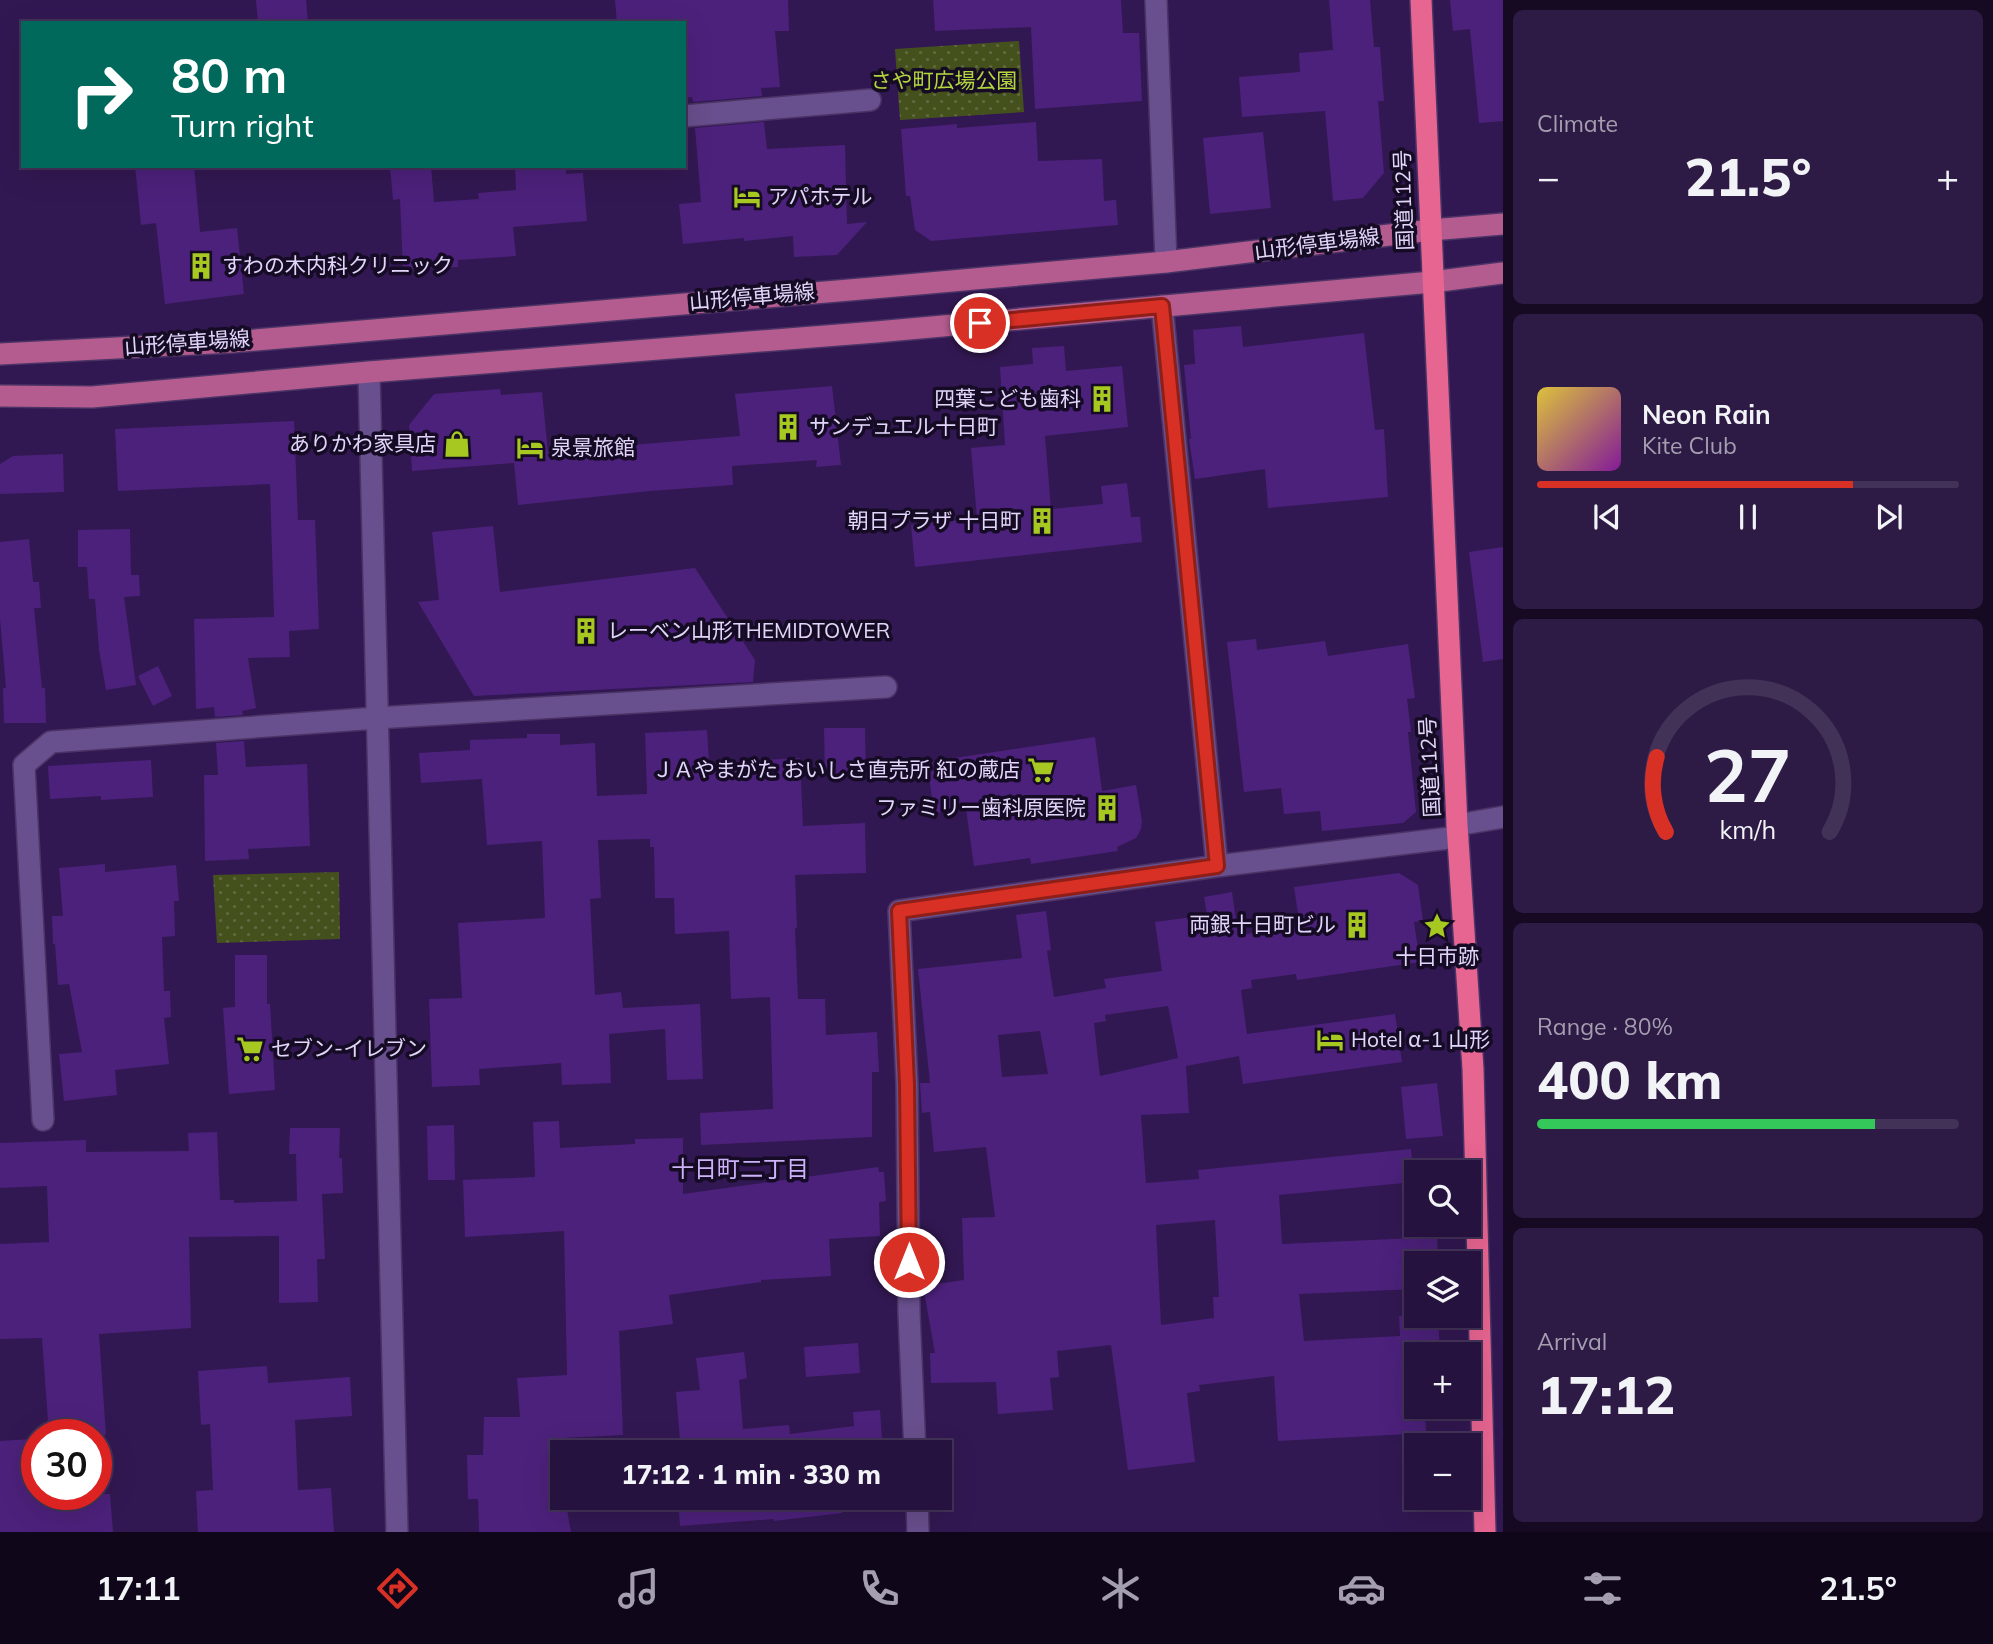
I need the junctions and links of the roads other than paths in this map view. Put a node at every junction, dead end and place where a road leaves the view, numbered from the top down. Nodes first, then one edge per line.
1 (1156, 0) edge
2 (1421, 0) edge
3 (870, 100) dead end
4 (686, 116) edge
5 (1503, 224) edge
6 (1431, 230) junction
7 (1166, 262) junction
8 (1503, 273) edge
9 (1432, 282) junction
10 (1162, 306) junction
11 (0, 354) edge
12 (369, 372) junction
13 (0, 396) edge
14 (886, 687) dead end
15 (377, 718) junction
16 (1503, 817) edge
17 (1458, 831) junction
18 (1217, 866) junction
19 (43, 1120) dead end
20 (914, 1440) edge
21 (917, 1510) edge
22 (397, 1532) edge
23 (918, 1532) edge
24 (1485, 1532) edge

1 - 7 street
2 - 6 highway, 国道112号
3 - 4 street
5 - 6 main road, 山形停車場線
6 - 7 main road, 山形停車場線
6 - 9 highway, 国道112号
7 - 11 main road, 山形停車場線
8 - 9 main road, 山形停車場線
9 - 10 main road, 山形停車場線
9 - 17 highway, 国道112号
10 - 12 main road, 山形停車場線
10 - 18 street
12 - 13 main road, 山形停車場線
12 - 15 street
14 - 15 street
15 - 19 street
15 - 22 street
16 - 17 street
17 - 18 street
17 - 24 highway, 国道112号
18 - 20 street
21 - 23 street

